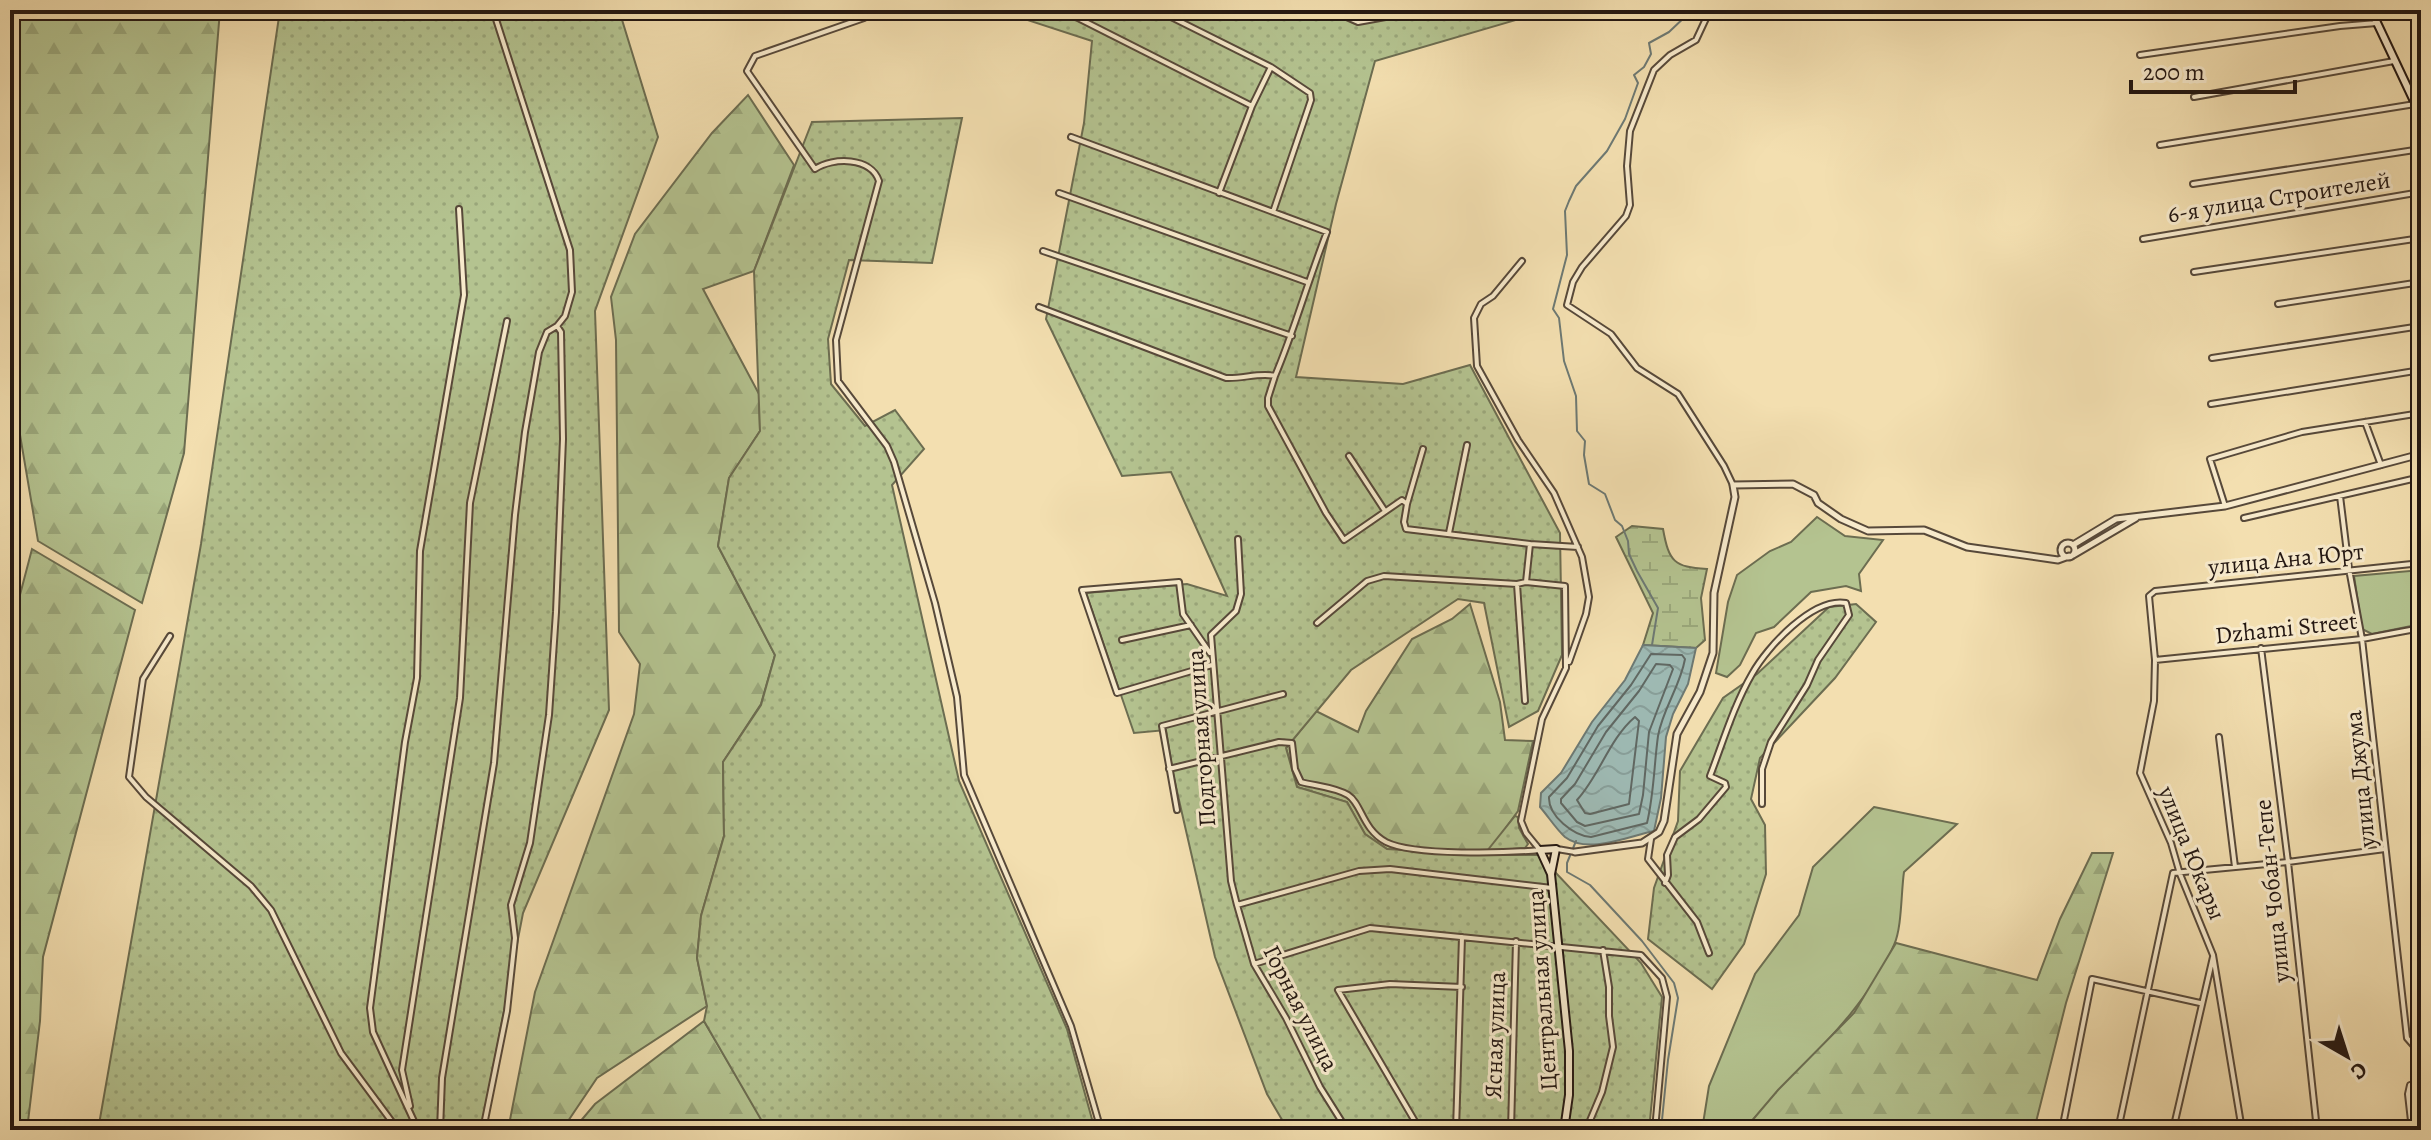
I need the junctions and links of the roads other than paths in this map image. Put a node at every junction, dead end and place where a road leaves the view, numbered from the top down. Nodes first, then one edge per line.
1 (493, 10) edge
2 (879, 10) edge
3 (1062, 10) edge
4 (1157, 10) edge
5 (1331, 10) edge
6 (1424, 10) edge
7 (1710, 10) edge
8 (2163, 10) edge
9 (2371, 10) edge
10 (2155, 11) edge
11 (2377, 23) junction
12 (2140, 55) dead end
13 (2394, 61) junction
14 (1271, 67) junction
15 (2194, 97) dead end
16 (2415, 104) junction
17 (1252, 106) junction
18 (2421, 116) edge
19 (1071, 137) dead end
20 (2160, 145) dead end
21 (2421, 149) edge
22 (2193, 184) dead end
23 (2421, 192) edge
24 (1059, 193) dead end
25 (1219, 193) junction
26 (459, 209) dead end
27 (1273, 212) junction
28 (2421, 238) edge
29 (2143, 239) dead end
30 (1043, 251) dead end
31 (1522, 261) dead end
32 (2194, 272) dead end
33 (1307, 282) junction
34 (2421, 282) edge
35 (2278, 304) dead end
36 (1039, 307) dead end
37 (507, 321) dead end
38 (557, 326) junction
39 (2421, 326) edge
40 (1292, 336) junction
41 (2212, 358) dead end
42 (2421, 370) edge
43 (1275, 376) junction
44 (2211, 404) dead end
45 (2421, 413) edge
46 (2365, 422) junction
47 (1467, 445) dead end
48 (1423, 449) dead end
49 (2421, 454) edge
50 (1349, 456) dead end
51 (2381, 465) junction
52 (10, 473) edge
53 (2421, 477) edge
54 (1730, 478) junction
55 (1733, 485) junction
56 (1742, 485) junction
57 (2340, 496) junction
58 (1735, 497) junction
59 (1407, 504) junction
60 (2225, 506) junction
61 (1385, 511) junction
62 (2152, 514) junction
63 (2244, 518) dead end
64 (1449, 533) junction
65 (1238, 539) dead end
66 (1530, 544) junction
67 (2073, 545) junction
68 (10, 546) edge
69 (1578, 547) junction
70 (2062, 548) junction
71 (2071, 556) junction
72 (2058, 560) junction
73 (2421, 563) edge
74 (2349, 569) junction
75 (1526, 582) junction
76 (1517, 584) junction
77 (2155, 591) joint
78 (1317, 623) dead end
79 (1191, 625) junction
80 (2421, 628) edge
81 (170, 636) dead end
82 (2362, 639) junction
83 (1122, 640) dead end
84 (2261, 648) junction
85 (1211, 654) junction
86 (2155, 660) junction
87 (1212, 665) junction
88 (1566, 668) junction
89 (1283, 694) dead end
90 (1525, 701) dead end
91 (1217, 711) junction
92 (2219, 737) dead end
93 (1221, 755) junction
94 (1169, 769) junction
95 (1762, 804) dead end
96 (1177, 810) dead end
97 (1651, 839) junction
98 (1228, 849) joint
99 (1556, 849) junction
100 (2385, 849) junction
101 (1540, 850) junction
102 (1575, 852) joint
103 (2288, 862) junction
104 (2235, 867) junction
105 (1551, 874) junction
106 (2180, 874) junction
107 (1665, 883) junction
108 (1552, 888) junction
109 (1237, 905) junction
110 (1462, 937) junction
111 (1516, 941) junction
112 (1557, 945) junction
113 (1603, 950) junction
114 (1709, 953) dead end
115 (2213, 955) junction
116 (1254, 964) junction
117 (1462, 987) junction
118 (2147, 993) junction
119 (2200, 1003) junction
120 (2421, 1054) edge
121 (2421, 1082) edge
122 (410, 1113) junction
123 (398, 1130) edge
124 (418, 1130) edge
125 (440, 1130) edge
126 (483, 1130) edge
127 (1101, 1130) edge
128 (1347, 1130) edge
129 (1420, 1130) edge
130 (1456, 1130) edge
131 (1511, 1130) edge
132 (1564, 1130) edge
133 (1586, 1130) edge
134 (1655, 1130) edge
135 (2062, 1130) edge
136 (2118, 1130) edge
137 (2173, 1130) edge
138 (2242, 1130) edge
139 (2317, 1130) edge
140 (2412, 1130) edge

1 - 38 street
2 - 127 street
3 - 17 street
4 - 14 street
5 - 6 street
7 - 54 street
8 - 10 street
9 - 11 main road
11 - 12 street
11 - 13 main road
13 - 15 street
13 - 16 main road
14 - 17 street
14 - 27 street
16 - 18 main road
16 - 20 street
17 - 25 street
19 - 25 street
21 - 22 street
23 - 29 street, 6-я улица Строителей
24 - 33 street
25 - 27 street
26 - 122 street
27 - 33 street
28 - 32 street
30 - 40 street
31 - 69 street
33 - 40 street
34 - 35 street
36 - 43 street
37 - 122 street
38 - 125 street
38 - 126 street
39 - 41 street
40 - 43 street
42 - 44 street
43 - 61 street
45 - 46 street
46 - 51 street
46 - 60 street
47 - 64 street
48 - 59 street
49 - 51 street
50 - 61 street
51 - 60 street
52 - 68 street
53 - 57 street
54 - 55 street
54 - 56 street
55 - 56 street
55 - 58 street
56 - 58 street
56 - 72 street
57 - 63 street
57 - 74 street, улица Джума
58 - 97 street
59 - 61 street
59 - 64 street
60 - 62 street
62 - 67 street
62 - 71 street
64 - 66 street
65 - 85 street, Подгорная улица
66 - 69 street
66 - 75 street
67 - 70 street
67 - 71 street
69 - 88 street
70 - 71 street
70 - 72 street
71 - 72 street
73 - 74 street, улица Ана Юрт
74 - 77 street, улица Ана Юрт
74 - 82 street, улица Джума
75 - 76 street
75 - 88 street
76 - 78 street
76 - 90 street
77 - 86 street, улица Юкары
79 - 83 street
79 - 85 street
79 - 87 street
80 - 82 street, Dzhami Street
81 - 123 street
82 - 84 street, Dzhami Street
82 - 100 street, улица Джума
84 - 86 street, Dzhami Street
84 - 103 street, улица Чобан-Тепе
85 - 87 street, Подгорная улица
86 - 106 street, улица Юкары
87 - 91 street, Подгорная улица
88 - 101 street
89 - 91 street
91 - 93 street, Подгорная улица
91 - 94 street
92 - 104 street
93 - 94 street
93 - 98 street, Подгорная улица
93 - 101 street
94 - 96 street
95 - 107 street
97 - 102 street
97 - 107 street
98 - 109 street, Горная улица
99 - 101 main road
99 - 102 street
99 - 105 main road
100 - 103 street
100 - 120 street, улица Джума
101 - 105 main road, Центральная улица
103 - 104 street
103 - 139 street, улица Чобан-Тепе
104 - 106 street
105 - 108 main road, Центральная улица
106 - 115 street, улица Юкары
106 - 118 street
107 - 114 street
108 - 109 street
108 - 112 main road, Центральная улица
109 - 116 street, Горная улица
110 - 111 street
110 - 116 street
110 - 117 street
111 - 112 street
111 - 131 street, Ясная улица
112 - 113 street
112 - 132 main road, Центральная улица
113 - 133 street
113 - 134 street
115 - 119 street
115 - 138 street, улица Юкары
116 - 128 street, Горная улица
117 - 129 street
117 - 130 street
118 - 119 street
118 - 135 street
118 - 136 street
119 - 137 street
121 - 140 street
122 - 124 street

